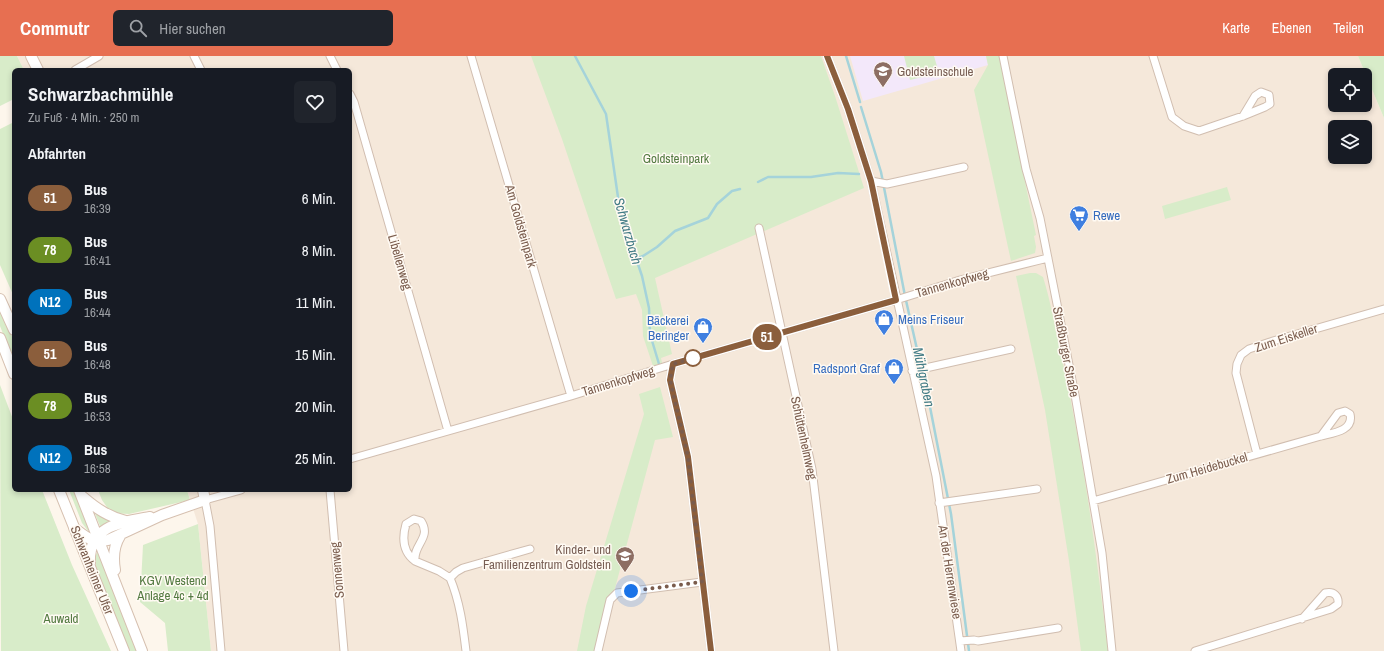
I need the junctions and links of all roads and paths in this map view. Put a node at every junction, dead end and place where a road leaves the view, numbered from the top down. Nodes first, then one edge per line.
1 (31, 56) edge
2 (99, 56) edge
3 (194, 56) edge
4 (330, 56) edge
5 (471, 56) edge
6 (827, 56) edge
7 (1003, 56) edge
8 (1153, 56) edge
9 (37, 68) edge
10 (78, 68) edge
11 (200, 68) edge
12 (336, 68) edge
13 (352, 98) edge
14 (1243, 116) dead end
15 (964, 167) dead end
16 (871, 181) junction
17 (759, 228) dead end
18 (1048, 258) junction
19 (0, 299) edge
20 (896, 300) junction
21 (1384, 309) edge
22 (12, 326) edge
23 (782, 333) junction
24 (0, 338) edge
25 (1010, 349) dead end
26 (673, 364) junction
27 (12, 369) edge
28 (914, 370) junction
29 (571, 396) junction
30 (448, 431) junction
31 (1322, 436) dead end
32 (1257, 454) junction
33 (352, 458) edge
34 (1037, 489) dead end
35 (61, 492) edge
36 (203, 492) edge
37 (234, 492) edge
38 (330, 492) edge
39 (81, 493) edge
40 (205, 500) junction
41 (1093, 501) junction
42 (942, 503) junction
43 (162, 515) junction
44 (126, 521) junction
45 (74, 528) junction
46 (120, 536) junction
47 (97, 540) junction
48 (530, 549) dead end
49 (415, 561) junction
50 (91, 566) junction
51 (450, 578) junction
52 (702, 582) junction
53 (117, 585) junction
54 (1302, 619) junction
55 (1058, 628) dead end
56 (962, 641) junction
57 (124, 651) edge
58 (142, 651) edge
59 (221, 651) edge
60 (344, 651) edge
61 (466, 651) edge
62 (598, 651) edge
63 (710, 651) edge
64 (834, 651) edge
65 (961, 651) edge
66 (1112, 651) edge
67 (1195, 651) edge

1 - 9 main road
2 - 10 street
3 - 11 street
4 - 12 street
5 - 29 street, Am Goldsteinpark
6 - 16 street, An der Herrenwiese
7 - 18 street, Straßburger Straße
8 - 14 street
13 - 30 street, Libellenweg
15 - 16 street
16 - 20 street, An der Herrenwiese
17 - 23 street, Schüttenhelmweg
18 - 20 street, Tannenkopfweg
18 - 41 street, Straßburger Straße
19 - 22 main road
20 - 23 street, Tannenkopfweg
20 - 28 street, An der Herrenwiese
21 - 32 street, Zum Eiskeller
23 - 26 street, Tannenkopfweg
23 - 64 street, Schüttenhelmweg
24 - 27 main road
25 - 28 street
26 - 29 street, Tannenkopfweg
26 - 52 street
28 - 42 street, An der Herrenwiese
29 - 30 street, Tannenkopfweg
30 - 33 street, Tannenkopfweg
31 - 32 street, Zum Heidebuckel
32 - 41 street, Zum Heidebuckel
34 - 42 street
35 - 45 main road, Schwanheimer Ufer
36 - 40 main road
37 - 40 street
38 - 60 street, Sonnenweg
39 - 44 main road
39 - 47 main road, Schwanheimer Ufer
40 - 43 main road
40 - 59 street
41 - 66 street, Straßburger Straße
42 - 56 street, An der Herrenwiese
43 - 44 main road
43 - 46 main road
44 - 47 main road
45 - 47 main road
45 - 50 main road, Schwanheimer Ufer
46 - 47 main road
46 - 53 main road
47 - 50 main road
47 - 53 main road, Schwanheimer Ufer
48 - 51 street
49 - 49 street
49 - 51 street
50 - 57 main road, Schwanheimer Ufer
51 - 61 street
52 - 62 street
52 - 63 street
53 - 58 main road, Schwanheimer Ufer
54 - 54 street
54 - 67 street
55 - 56 street
56 - 65 street, An der Herrenwiese

